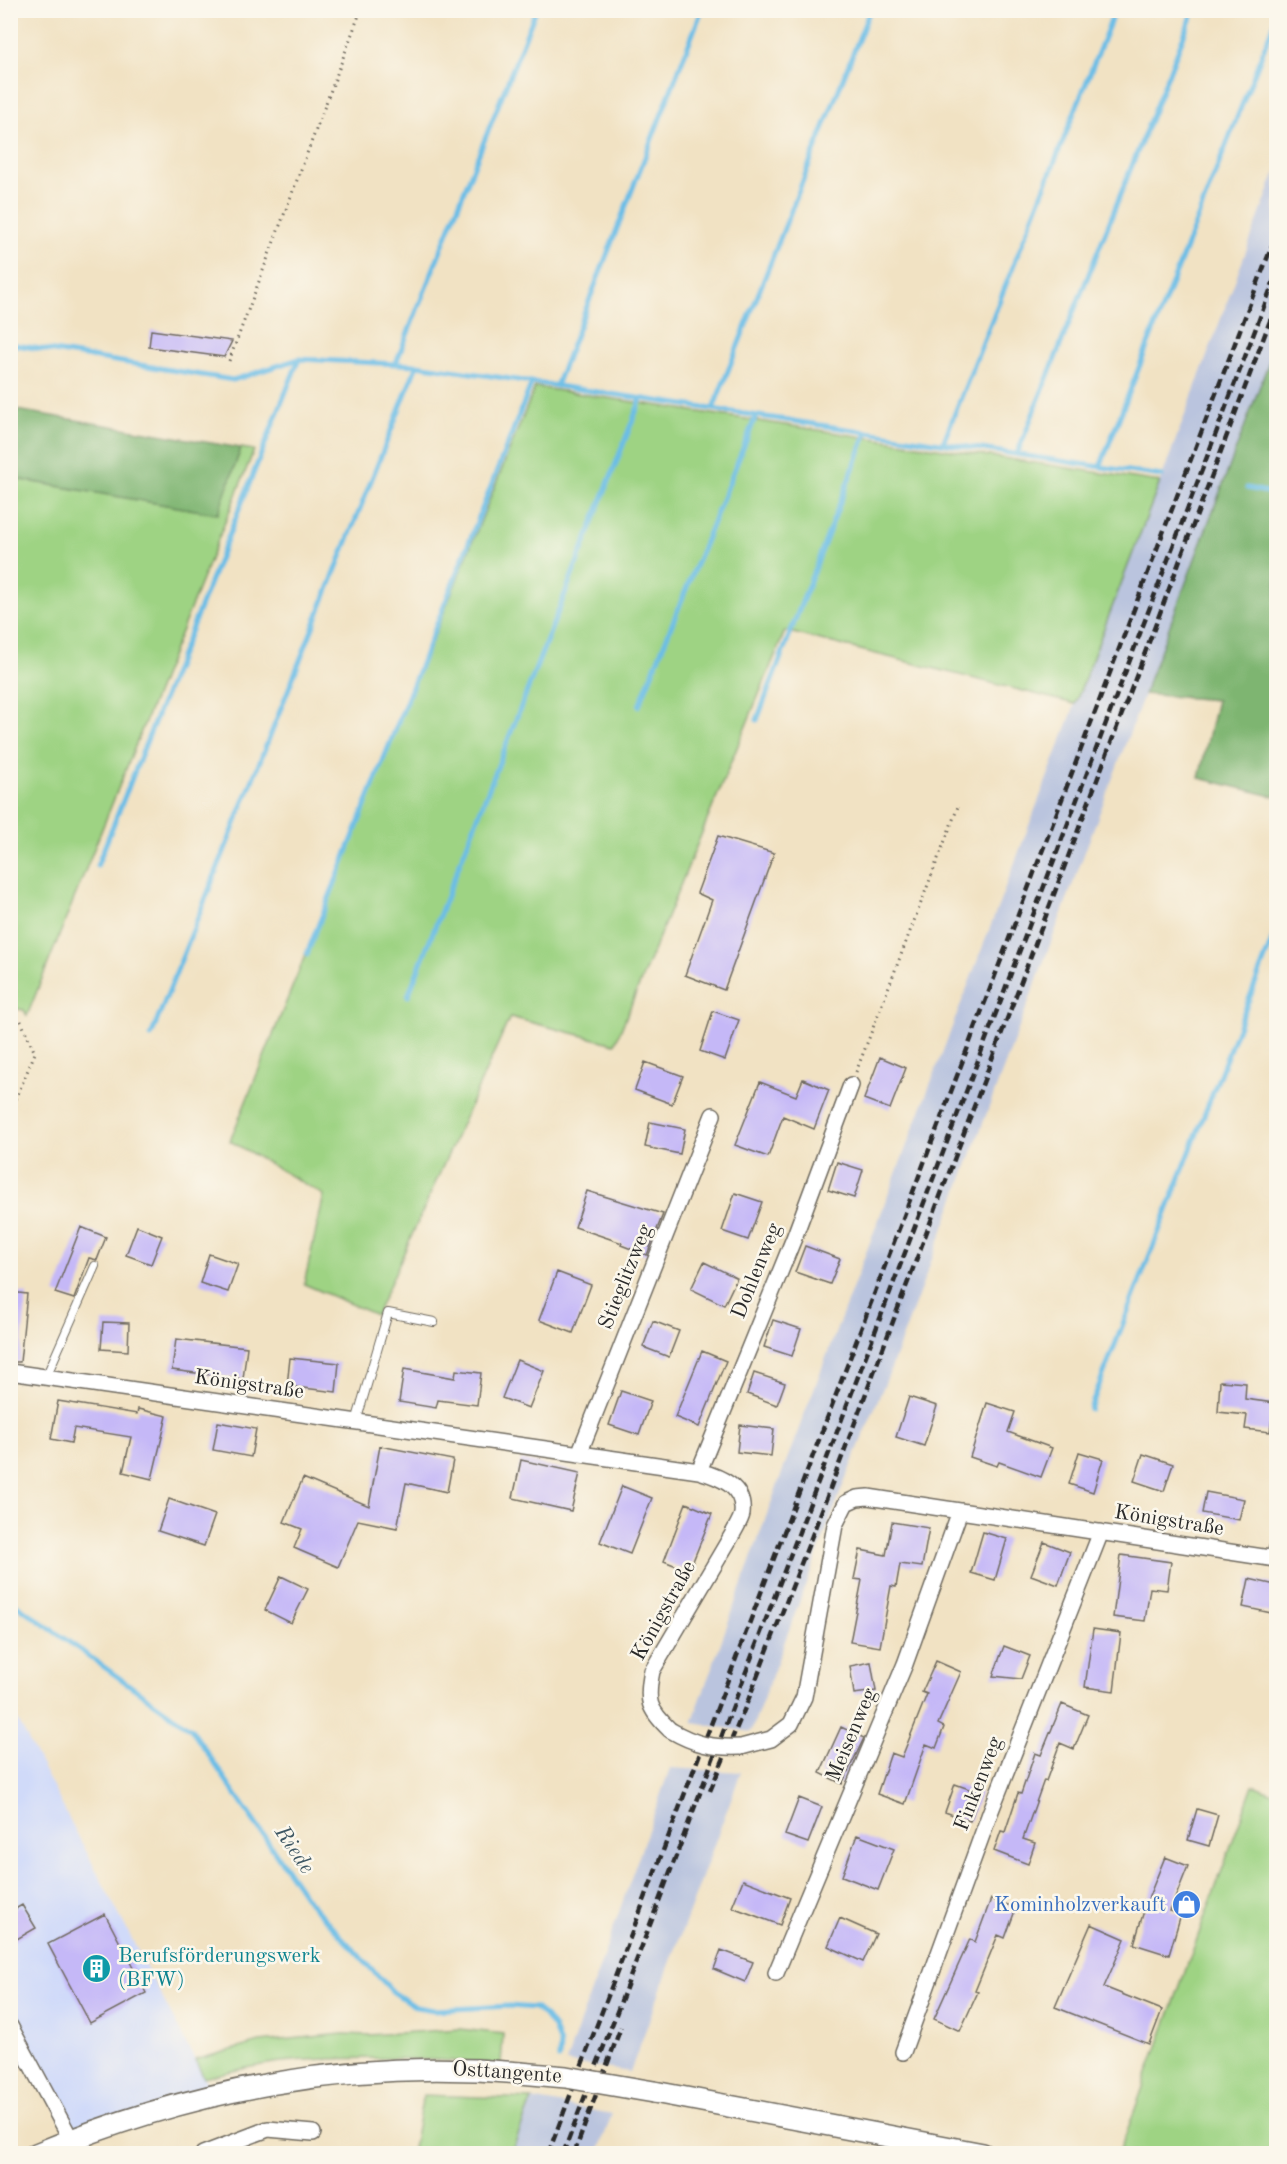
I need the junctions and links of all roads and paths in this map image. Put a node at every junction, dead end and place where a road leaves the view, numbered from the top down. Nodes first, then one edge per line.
1 (362, 10) edge
2 (229, 361) dead end
3 (959, 804) dead end
4 (10, 1018) edge
5 (851, 1085) joint
6 (10, 1113) edge
7 (713, 1115) dead end
8 (95, 1266) dead end
9 (434, 1322) dead end
10 (10, 1372) edge
11 (46, 1377) junction
12 (356, 1422) junction
13 (579, 1454) junction
14 (699, 1471) junction
15 (960, 1511) junction
16 (1101, 1532) junction
17 (1276, 1540) edge
18 (1273, 1558) edge
19 (776, 1973) dead end
20 (10, 2026) edge
21 (903, 2052) dead end
22 (313, 2133) dead end
23 (121, 2142) dead end
24 (75, 2146) edge
25 (36, 2154) edge
26 (108, 2154) edge
27 (203, 2154) edge
28 (983, 2154) edge

1 - 2 path
3 - 5 path
4 - 6 path
5 - 14 street, Dohlenweg
7 - 13 street, Stieglitzweg
8 - 11 lane
9 - 12 lane
10 - 11 street, Königstraße
11 - 12 street, Königstraße
12 - 13 street, Königstraße
13 - 14 street, Königstraße
14 - 15 street, Königstraße, bridge
15 - 16 street, Königstraße
15 - 19 street, Meisenweg
16 - 18 street, Königstraße
16 - 21 street, Finkenweg
17 - 18 lane
20 - 24 street
22 - 27 street
23 - 26 path
24 - 25 main road, Osttangente
24 - 28 main road, Osttangente, bridge

